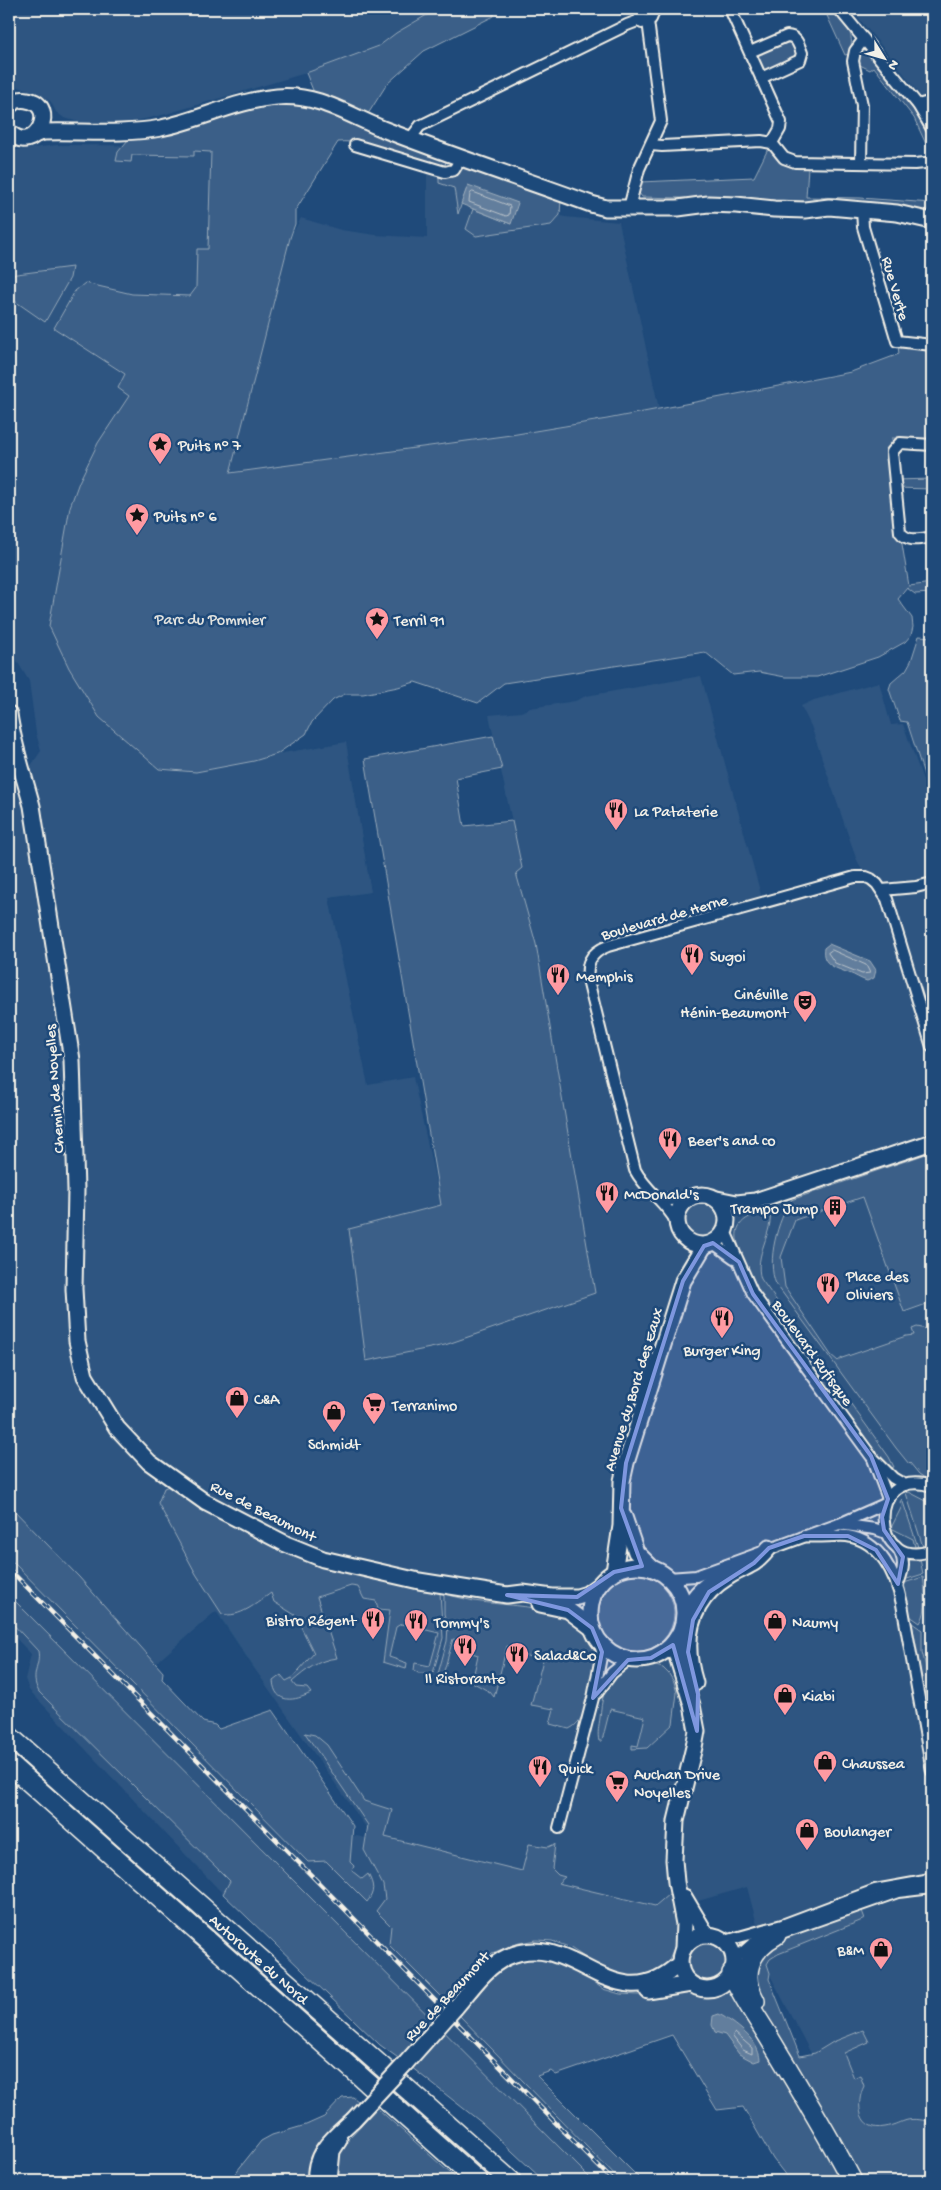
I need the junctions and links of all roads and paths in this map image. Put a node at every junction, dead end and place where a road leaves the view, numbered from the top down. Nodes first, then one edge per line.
1 (645, 9) edge
2 (655, 9) edge
3 (659, 9) edge
4 (730, 9) edge
5 (839, 9) edge
6 (644, 21) junction
7 (864, 39) junction
8 (750, 52) junction
9 (761, 78) junction
10 (12, 100) edge
11 (932, 101) edge
12 (918, 105) junction
13 (43, 116) junction
14 (932, 129) edge
15 (69, 132) junction
16 (36, 134) junction
17 (11, 136) edge
18 (410, 139) junction
19 (772, 143) junction
20 (355, 144) dead end
21 (651, 144) junction
22 (461, 158) junction
23 (861, 162) junction
24 (925, 163) dead end
25 (629, 208) junction
26 (862, 213) junction
27 (932, 221) edge
28 (932, 345) edge
29 (932, 445) edge
30 (932, 537) edge
31 (9, 714) edge
32 (932, 884) edge
33 (882, 890) junction
34 (932, 1047) edge
35 (932, 1142) edge
36 (656, 1197) junction
37 (688, 1199) junction
38 (717, 1199) junction
39 (755, 1201) junction
40 (726, 1227) junction
41 (680, 1230) junction
42 (708, 1245) junction
43 (739, 1262) junction
44 (683, 1281) junction
45 (117, 1428) joint
46 (872, 1456) junction
47 (905, 1485) junction
48 (932, 1486) edge
49 (887, 1501) junction
50 (621, 1508) junction
51 (838, 1524) junction
52 (886, 1533) junction
53 (804, 1536) junction
54 (896, 1545) junction
55 (769, 1548) junction
56 (932, 1550) edge
57 (740, 1559) junction
58 (653, 1569) junction
59 (614, 1572) junction
60 (668, 1578) junction
61 (898, 1584) junction
62 (598, 1586) junction
63 (507, 1595) junction
64 (684, 1610) junction
65 (592, 1628) junction
66 (676, 1639) junction
67 (600, 1642) junction
68 (651, 1658) junction
69 (628, 1660) junction
70 (684, 1681) junction
71 (593, 1698) junction
72 (696, 1731) junction
73 (9, 1736) edge
74 (930, 1748) edge
75 (9, 1764) edge
76 (932, 1771) edge
77 (559, 1828) dead end
78 (932, 1876) edge
79 (676, 1882) junction
80 (932, 1888) edge
81 (706, 1934) junction
82 (776, 1936) junction
83 (725, 1941) junction
84 (681, 1955) junction
85 (733, 1966) junction
86 (586, 1970) junction
87 (691, 1984) junction
88 (769, 2036) junction
89 (353, 2120) junction
90 (316, 2181) edge
91 (329, 2181) edge
92 (478, 2181) edge
93 (511, 2181) edge
94 (852, 2181) edge

1 - 6 street
2 - 3 street
2 - 6 street
4 - 8 street
5 - 7 street
6 - 18 street
6 - 21 street
7 - 12 street
7 - 23 street
8 - 9 street
8 - 9 street
9 - 19 street
10 - 13 street
11 - 12 street
12 - 14 street
13 - 15 street
13 - 16 street
15 - 16 street
15 - 18 street
16 - 17 street
18 - 22 street
19 - 21 street
19 - 23 street
20 - 22 street
21 - 25 street
22 - 25 street
23 - 24 street
25 - 26 street
26 - 27 street
26 - 28 street, Rue Verte
29 - 30 street
31 - 45 street, Chemin de Noyelles
32 - 33 street
33 - 34 street
33 - 36 street, Boulevard de Herne
35 - 39 street
36 - 37 street
36 - 41 street, Boulevard de Herne
37 - 38 street
37 - 41 street
38 - 39 street
38 - 40 street
39 - 40 street
40 - 42 street
40 - 43 street, Boulevard Rufisque
41 - 42 street
41 - 44 street, Avenue du Bord des Eaux
42 - 43 street, Boulevard Rufisque
42 - 44 street, Avenue du Bord des Eaux
43 - 46 street, Boulevard Rufisque
44 - 50 street, Avenue du Bord des Eaux
45 - 63 street, Rue de Beaumont
46 - 47 street, Boulevard Rufisque
46 - 49 street, Boulevard Rufisque
47 - 48 street
47 - 49 street
49 - 51 street
49 - 52 street
50 - 58 street, Avenue du Bord des Eaux
50 - 59 street, Avenue du Bord des Eaux
51 - 52 street
51 - 53 street
52 - 54 street
53 - 55 street
53 - 61 street
54 - 56 street
54 - 61 street
55 - 57 street
55 - 72 street
57 - 60 street
57 - 64 street
58 - 59 street
58 - 60 street
59 - 62 street
60 - 64 street
61 - 74 street
62 - 63 street, Rue de Beaumont
62 - 65 street
63 - 65 street, Rue de Beaumont
64 - 66 street
65 - 67 street
66 - 68 street
66 - 70 street
67 - 69 street
67 - 71 street
68 - 69 street
68 - 70 street
69 - 71 street
70 - 72 street
71 - 77 street
72 - 79 street
73 - 93 highway, Autoroute du Nord
74 - 76 street
75 - 92 highway, Autoroute du Nord
78 - 83 street
79 - 81 street
79 - 84 street
80 - 82 street
81 - 83 street
81 - 84 street
82 - 85 street
82 - 88 highway
83 - 85 street
84 - 86 street, Rue de Beaumont
84 - 87 street
85 - 87 street
85 - 88 highway
86 - 87 street, Rue de Beaumont
86 - 89 street, Rue de Beaumont, bridge
88 - 94 highway
89 - 90 street, Rue de Beaumont
89 - 91 street, Rue de Beaumont

